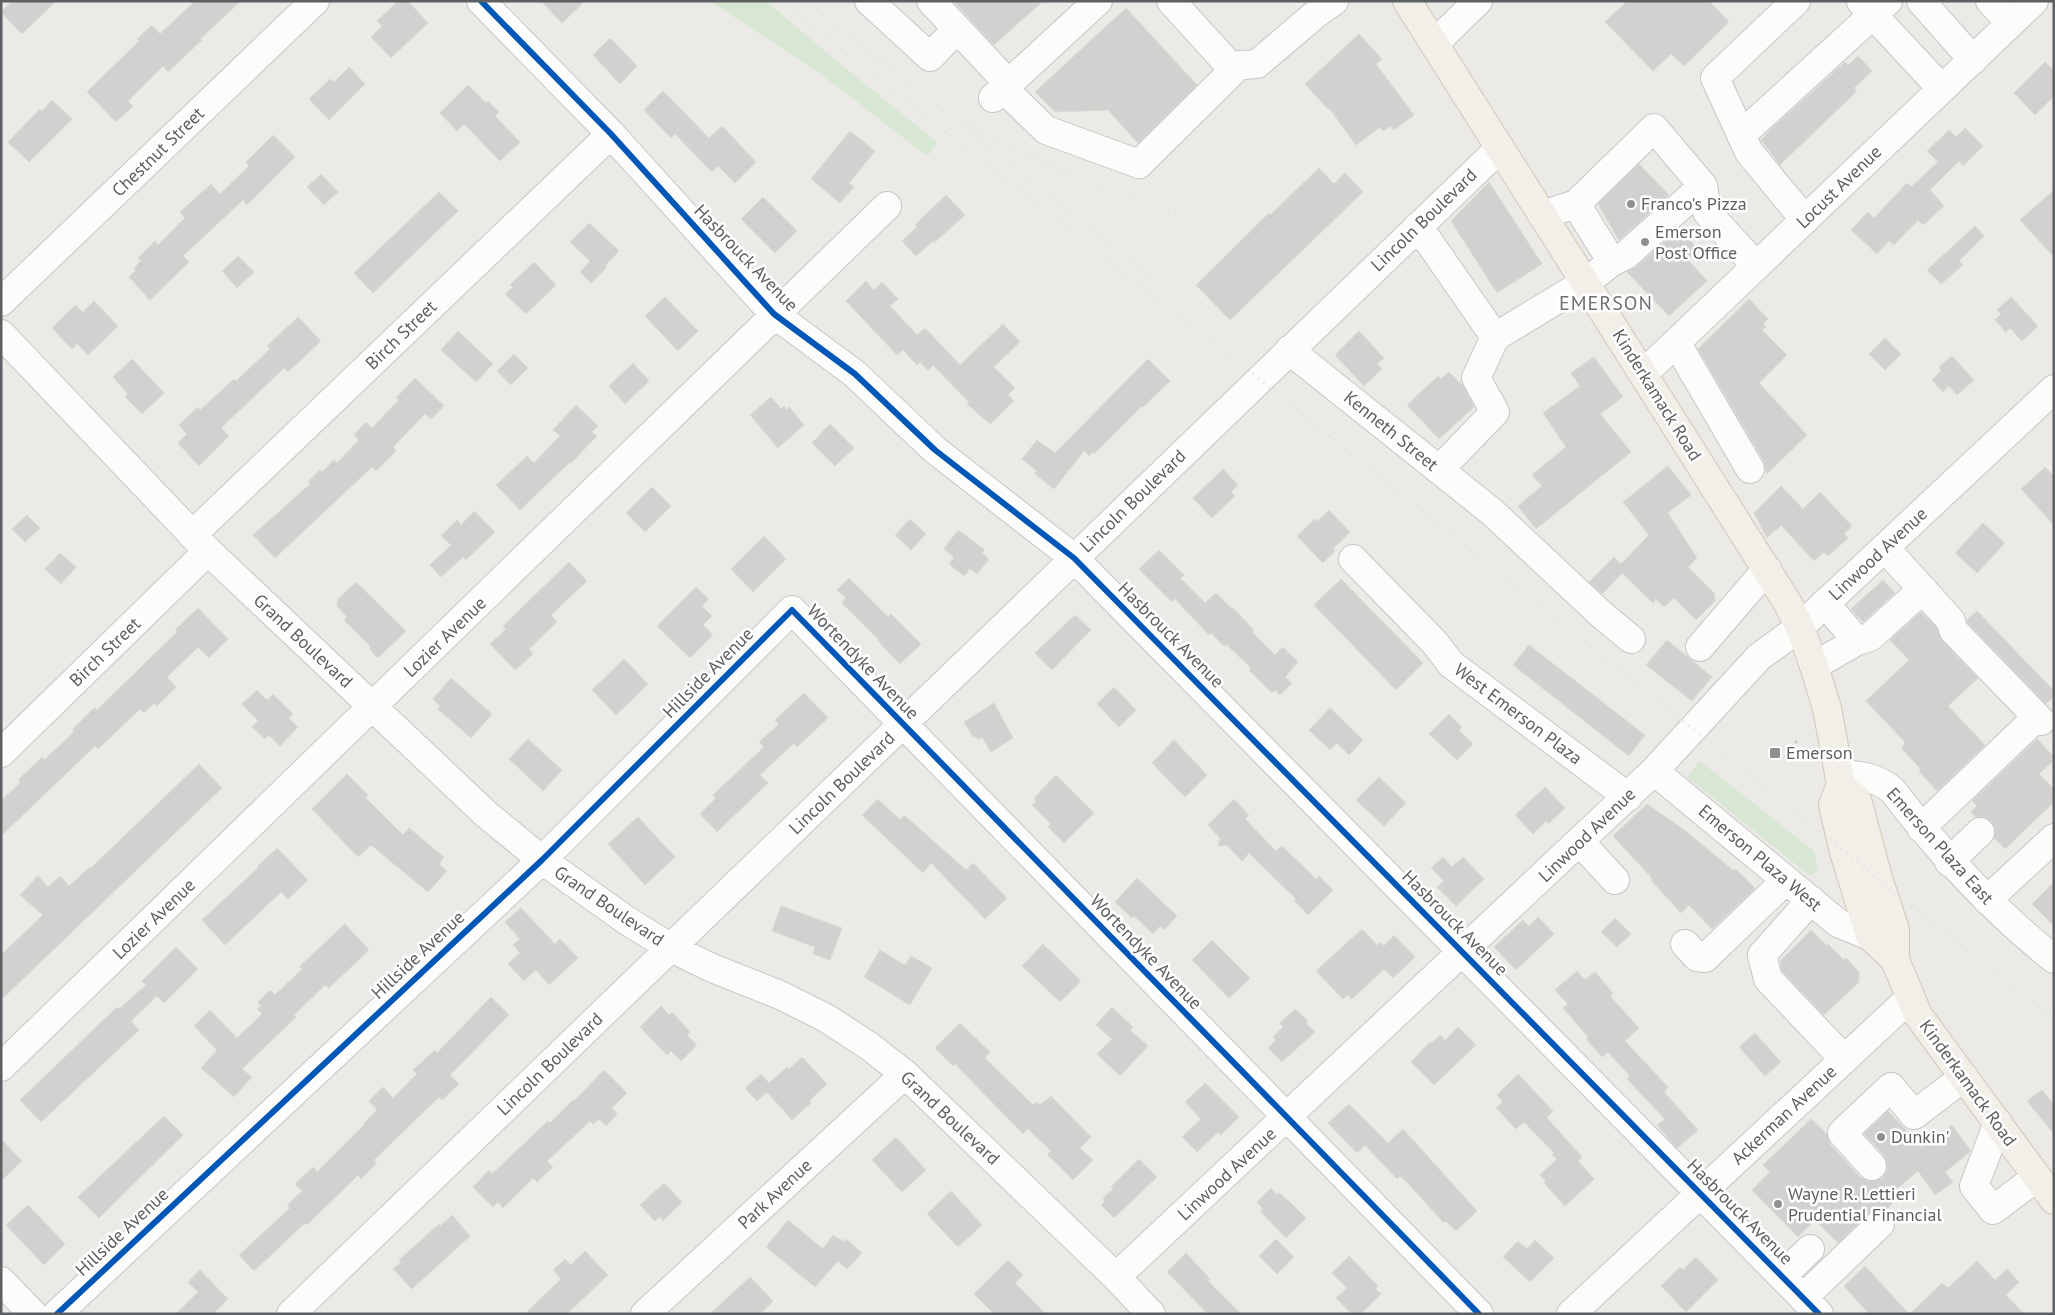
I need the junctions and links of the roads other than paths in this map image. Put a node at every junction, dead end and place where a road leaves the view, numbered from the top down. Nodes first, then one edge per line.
1 (315, 1) edge
2 (481, 1) edge
3 (869, 1) edge
4 (930, 1) edge
5 (1098, 1) edge
6 (1171, 1) edge
7 (1334, 1) edge
8 (1407, 1) edge
9 (1478, 1) edge
10 (1796, 1) edge
11 (1921, 1) edge
12 (1990, 1) edge
13 (2034, 1) edge
14 (1873, 6) edge
15 (2011, 23) junction
16 (957, 29) junction
17 (1434, 44) junction
18 (1973, 60) junction
19 (1239, 65) junction
20 (1942, 89) junction
21 (1002, 90) junction
22 (610, 134) junction
23 (1741, 135) junction
24 (1500, 148) junction
25 (1704, 186) junction
26 (1576, 204) junction
27 (886, 206) dead end
28 (1542, 215) junction
29 (1805, 220) junction
30 (1418, 226) junction
31 (1612, 262) junction
32 (1756, 266) junction
33 (1586, 282) junction
34 (1, 302) edge
35 (774, 314) junction
36 (1, 334) edge
37 (1495, 337) junction
38 (1676, 342) junction
39 (1289, 350) junction
40 (1643, 374) junction
41 (2054, 389) edge
42 (1750, 469) dead end
43 (1439, 470) junction
44 (200, 543) junction
45 (1885, 548) junction
46 (1074, 558) junction
47 (1353, 559) dead end
48 (1767, 569) junction
49 (1923, 590) junction
50 (1825, 603) junction
51 (792, 610) joint
52 (1800, 627) junction
53 (1631, 639) dead end
54 (1857, 641) junction
55 (1700, 647) dead end
56 (1814, 666) junction
57 (373, 707) junction
58 (902, 724) junction
59 (2045, 725) edge
60 (1, 753) edge
61 (1654, 771) junction
62 (1840, 780) junction
63 (1628, 797) junction
64 (1921, 828) junction
65 (1980, 832) dead end
66 (2054, 838) edge
67 (1580, 842) junction
68 (542, 860) junction
69 (1949, 862) junction
70 (1615, 880) dead end
71 (1786, 880) junction
72 (1811, 900) junction
73 (1987, 900) junction
74 (1870, 936) junction
75 (1685, 944) dead end
76 (671, 948) junction
77 (1463, 952) junction
78 (2054, 959) edge
79 (1895, 960) junction
80 (1910, 998) junction
81 (1844, 1059) junction
82 (1, 1067) edge
83 (904, 1074) junction
84 (1964, 1077) junction
85 (1287, 1118) junction
86 (1998, 1123) junction
87 (1872, 1166) dead end
88 (2037, 1177) junction
89 (1700, 1193) junction
90 (2054, 1200) edge
91 (1880, 1224) dead end
92 (1810, 1249) dead end
93 (1782, 1276) junction
94 (1116, 1277) junction
95 (1, 1281) edge
96 (1811, 1306) edge
97 (33, 1314) edge
98 (57, 1314) edge
99 (291, 1314) edge
100 (645, 1314) edge
101 (1151, 1314) edge
102 (1479, 1314) edge
103 (1571, 1314) edge

1 - 34 street, Chestnut Street
2 - 22 street, Hasbrouck Avenue
3 - 16 street
4 - 16 street
5 - 21 street
6 - 19 street
7 - 19 street
8 - 17 main road, Kinderkamack Road
9 - 17 street
10 - 23 street
11 - 18 street
12 - 15 street
13 - 15 street, Locust Avenue
14 - 20 street
14 - 23 street
15 - 18 street, Locust Avenue
16 - 21 street
17 - 24 main road, Kinderkamack Road
18 - 20 street, Locust Avenue
19 - 21 street
20 - 29 street, Locust Avenue
22 - 35 street, Hasbrouck Avenue
22 - 44 street, Birch Street
23 - 29 street
24 - 28 main road, Kinderkamack Road
24 - 30 street, Lincoln Boulevard
25 - 26 street
25 - 31 street
25 - 32 street
26 - 28 street
26 - 31 street
27 - 35 street, Lozier Avenue
28 - 33 main road, Kinderkamack Road
29 - 32 street, Locust Avenue
30 - 37 street
30 - 39 street, Lincoln Boulevard
31 - 33 street
32 - 38 street, Locust Avenue
33 - 37 street
33 - 40 main road, Kinderkamack Road
35 - 46 street, Hasbrouck Avenue
35 - 57 street, Lozier Avenue
36 - 44 street, Grand Boulevard
37 - 43 street
38 - 40 street, Locust Avenue
38 - 42 street
39 - 43 street, Kenneth Street
39 - 46 street, Lincoln Boulevard
40 - 48 main road, Kinderkamack Road
41 - 45 street, Linwood Avenue
43 - 53 street, Kenneth Street
44 - 57 street, Grand Boulevard
44 - 60 street, Birch Street
45 - 49 street
45 - 50 street, Linwood Avenue
46 - 58 street, Lincoln Boulevard
46 - 77 street, Hasbrouck Avenue
47 - 63 street, West Emerson Plaza
48 - 52 main road, Kinderkamack Road
48 - 55 street
49 - 54 street
49 - 59 street
50 - 52 street, Linwood Avenue
50 - 54 street
51 - 58 street, Wortendyke Avenue
51 - 68 street, Hillside Avenue
52 - 56 main road, Kinderkamack Road
52 - 61 street, Linwood Avenue
54 - 56 street
56 - 62 main road, Kinderkamack Road
57 - 68 street, Grand Boulevard
57 - 82 street, Lozier Avenue
58 - 76 street, Lincoln Boulevard
58 - 85 street, Wortendyke Avenue
59 - 64 street
61 - 63 street, Linwood Avenue
61 - 71 street, Emerson Plaza West
62 - 64 street, Emerson Plaza East
62 - 74 main road, Kinderkamack Road
62 - 79 main road, Kinderkamack Road
63 - 67 street, Linwood Avenue
64 - 69 street, Emerson Plaza East
65 - 69 street
66 - 73 street
67 - 70 street
67 - 77 street, Linwood Avenue
68 - 76 street, Grand Boulevard
68 - 98 street, Hillside Avenue
69 - 73 street, Emerson Plaza East
71 - 72 street, Emerson Plaza West
71 - 75 street
72 - 74 street, Emerson Plaza West
72 - 81 street
73 - 78 street, Emerson Plaza East
74 - 79 main road, Kinderkamack Road
76 - 83 street, Grand Boulevard
76 - 99 street, Lincoln Boulevard
77 - 85 street, Linwood Avenue
77 - 89 street, Hasbrouck Avenue
79 - 80 main road, Kinderkamack Road
80 - 81 street, Ackerman Avenue
80 - 84 main road, Kinderkamack Road
81 - 89 street, Ackerman Avenue
83 - 94 street, Grand Boulevard
83 - 100 street, Park Avenue
84 - 86 main road, Kinderkamack Road
84 - 87 street
85 - 94 street, Linwood Avenue
85 - 102 street, Wortendyke Avenue
86 - 88 main road, Kinderkamack Road
86 - 88 street
88 - 90 main road, Kinderkamack Road
89 - 93 street, Hasbrouck Avenue
89 - 103 street, Ackerman Avenue
91 - 96 street
92 - 93 street
93 - 96 street, Hasbrouck Avenue
94 - 101 street, Grand Boulevard
95 - 97 street

